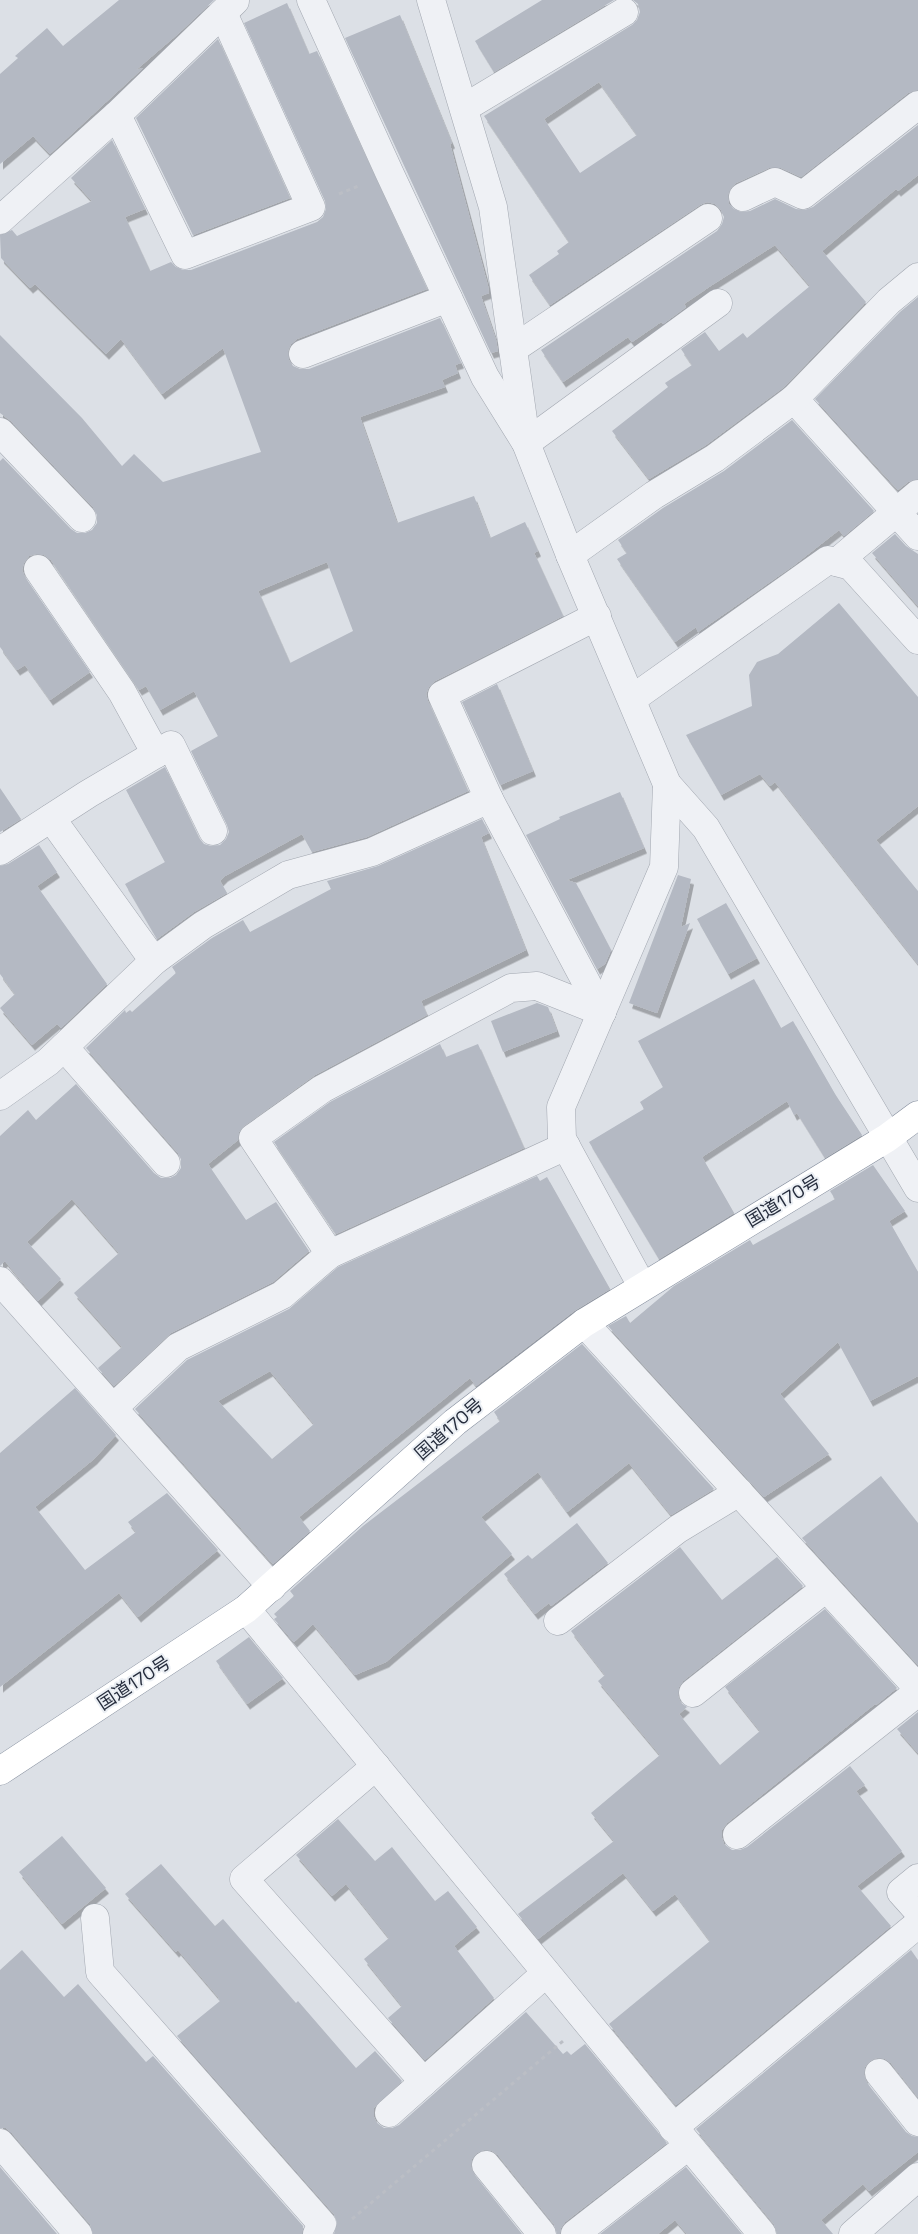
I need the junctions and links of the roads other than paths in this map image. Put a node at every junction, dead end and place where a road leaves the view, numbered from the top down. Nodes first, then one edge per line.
1 (312, 0) edge
2 (431, 0) edge
3 (229, 6) edge
4 (624, 12) dead end
5 (918, 105) edge
6 (464, 108) junction
7 (117, 115) junction
8 (743, 197) dead end
9 (708, 218) dead end
10 (0, 220) edge
11 (918, 276) edge
12 (448, 298) junction
13 (718, 303) dead end
14 (513, 349) junction
15 (303, 354) dead end
16 (794, 398) junction
17 (0, 432) edge
18 (526, 442) junction
19 (918, 494) edge
20 (896, 511) junction
21 (82, 518) dead end
22 (918, 536) edge
23 (570, 555) junction
24 (837, 562) junction
25 (38, 569) dead end
26 (597, 616) junction
27 (918, 640) edge
28 (632, 699) junction
29 (156, 754) junction
30 (667, 784) junction
31 (489, 799) junction
32 (51, 818) junction
33 (213, 831) dead end
34 (0, 851) edge
35 (154, 961) junction
36 (602, 1012) junction
37 (64, 1047) junction
38 (0, 1096) edge
39 (918, 1115) edge
40 (887, 1138) junction
41 (566, 1146) junction
42 (166, 1163) dead end
43 (918, 1188) edge
44 (330, 1254) junction
45 (0, 1281) edge
46 (642, 1286) junction
47 (584, 1323) junction
48 (113, 1408) junction
49 (739, 1492) junction
50 (272, 1587) junction
51 (826, 1588) junction
52 (246, 1609) junction
53 (558, 1621) dead end
54 (918, 1688) edge
55 (918, 1692) edge
56 (693, 1693) dead end
57 (376, 1766) junction
58 (0, 1771) edge
59 (737, 1835) dead end
60 (918, 1878) edge
61 (918, 1910) edge
62 (95, 1918) dead end
63 (918, 1924) edge
64 (546, 1973) junction
65 (879, 2073) dead end
66 (424, 2082) junction
67 (389, 2113) dead end
68 (918, 2122) edge
69 (680, 2137) junction
70 (0, 2143) edge
71 (486, 2165) dead end
72 (918, 2177) edge
73 (78, 2234) edge
74 (317, 2234) edge
75 (542, 2234) edge
76 (575, 2234) edge
77 (762, 2234) edge
78 (852, 2234) edge

1 - 12 street
2 - 6 street
3 - 7 street
3 - 7 street
4 - 6 street
5 - 8 street
6 - 14 street
7 - 10 street
9 - 14 street
11 - 16 street
12 - 15 street
12 - 18 street
13 - 18 street
14 - 18 street
16 - 20 street
16 - 23 street
17 - 21 street
18 - 23 street
19 - 20 street
20 - 22 street
20 - 24 street
23 - 26 street
24 - 27 street
24 - 28 street
25 - 29 street
26 - 28 street
26 - 31 street
28 - 30 street
29 - 32 street
29 - 33 street
30 - 36 street
30 - 40 street
31 - 35 street
31 - 36 street
32 - 34 street
32 - 35 street
35 - 37 street
36 - 41 street
36 - 44 street
37 - 38 street
37 - 42 street
39 - 40 highway, 国道170号
40 - 43 street
40 - 46 highway, 国道170号
41 - 44 street
41 - 46 street
44 - 48 street
45 - 48 street
46 - 47 highway, 国道170号
47 - 49 street
47 - 50 highway, 国道170号
48 - 50 street
49 - 51 street
49 - 53 street
50 - 52 highway, 国道170号
51 - 54 street
51 - 56 street
52 - 57 street
52 - 58 highway, 国道170号
55 - 59 street
57 - 64 street
57 - 66 street
60 - 61 street
62 - 74 street
63 - 69 street
64 - 66 street
64 - 69 street
65 - 68 street
66 - 67 street
69 - 76 street
69 - 77 street
70 - 73 street
71 - 75 street
72 - 78 street

